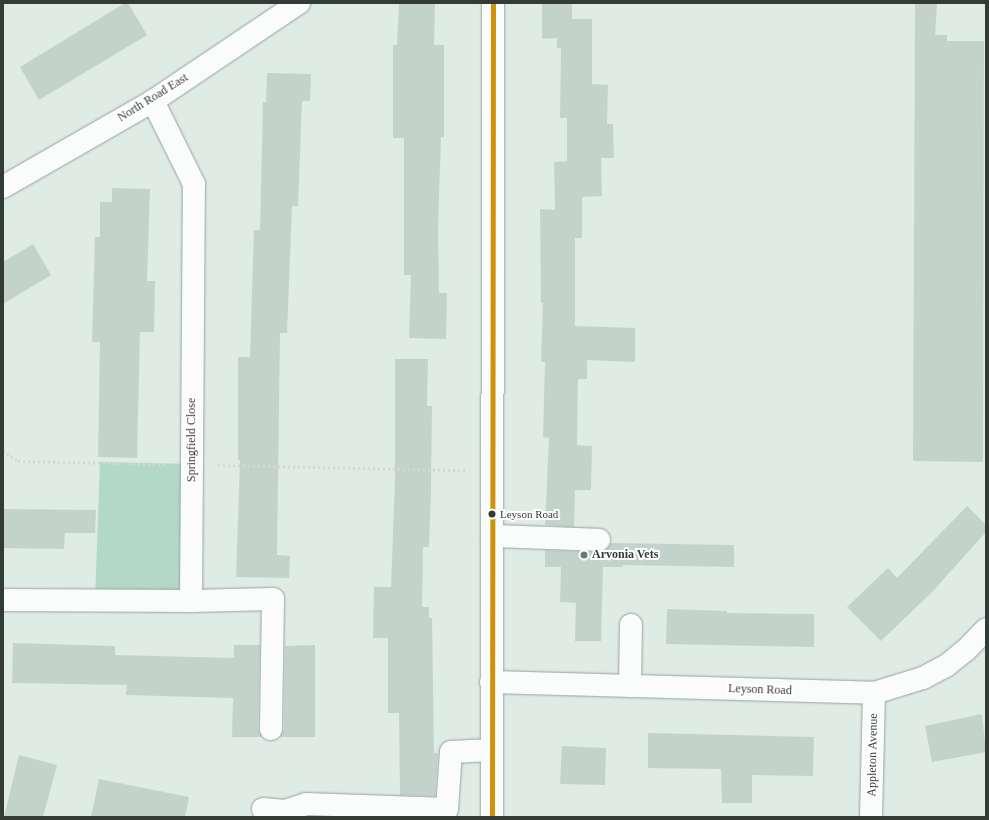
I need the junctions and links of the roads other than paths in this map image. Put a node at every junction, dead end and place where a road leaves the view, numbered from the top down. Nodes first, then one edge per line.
1 (299, 3) edge
2 (492, 3) edge
3 (152, 101) junction
4 (3, 187) edge
5 (492, 536) junction
6 (598, 540) dead end
7 (3, 600) edge
8 (191, 601) junction
9 (632, 625) dead end
10 (986, 629) edge
11 (491, 682) junction
12 (630, 686) junction
13 (874, 693) junction
14 (271, 729) dead end
15 (491, 750) junction
16 (263, 809) dead end
17 (492, 817) edge
18 (872, 817) edge

1 - 3 street, North Road East
2 - 5 street
3 - 4 street, North Road East
3 - 8 street, Springfield Close
5 - 6 street
5 - 11 street
7 - 8 street
8 - 14 street
9 - 12 street
10 - 13 street, Leyson Road
11 - 12 street, Leyson Road
11 - 15 street
12 - 13 street, Leyson Road
13 - 18 street, Appleton Avenue
15 - 16 street
15 - 17 street

